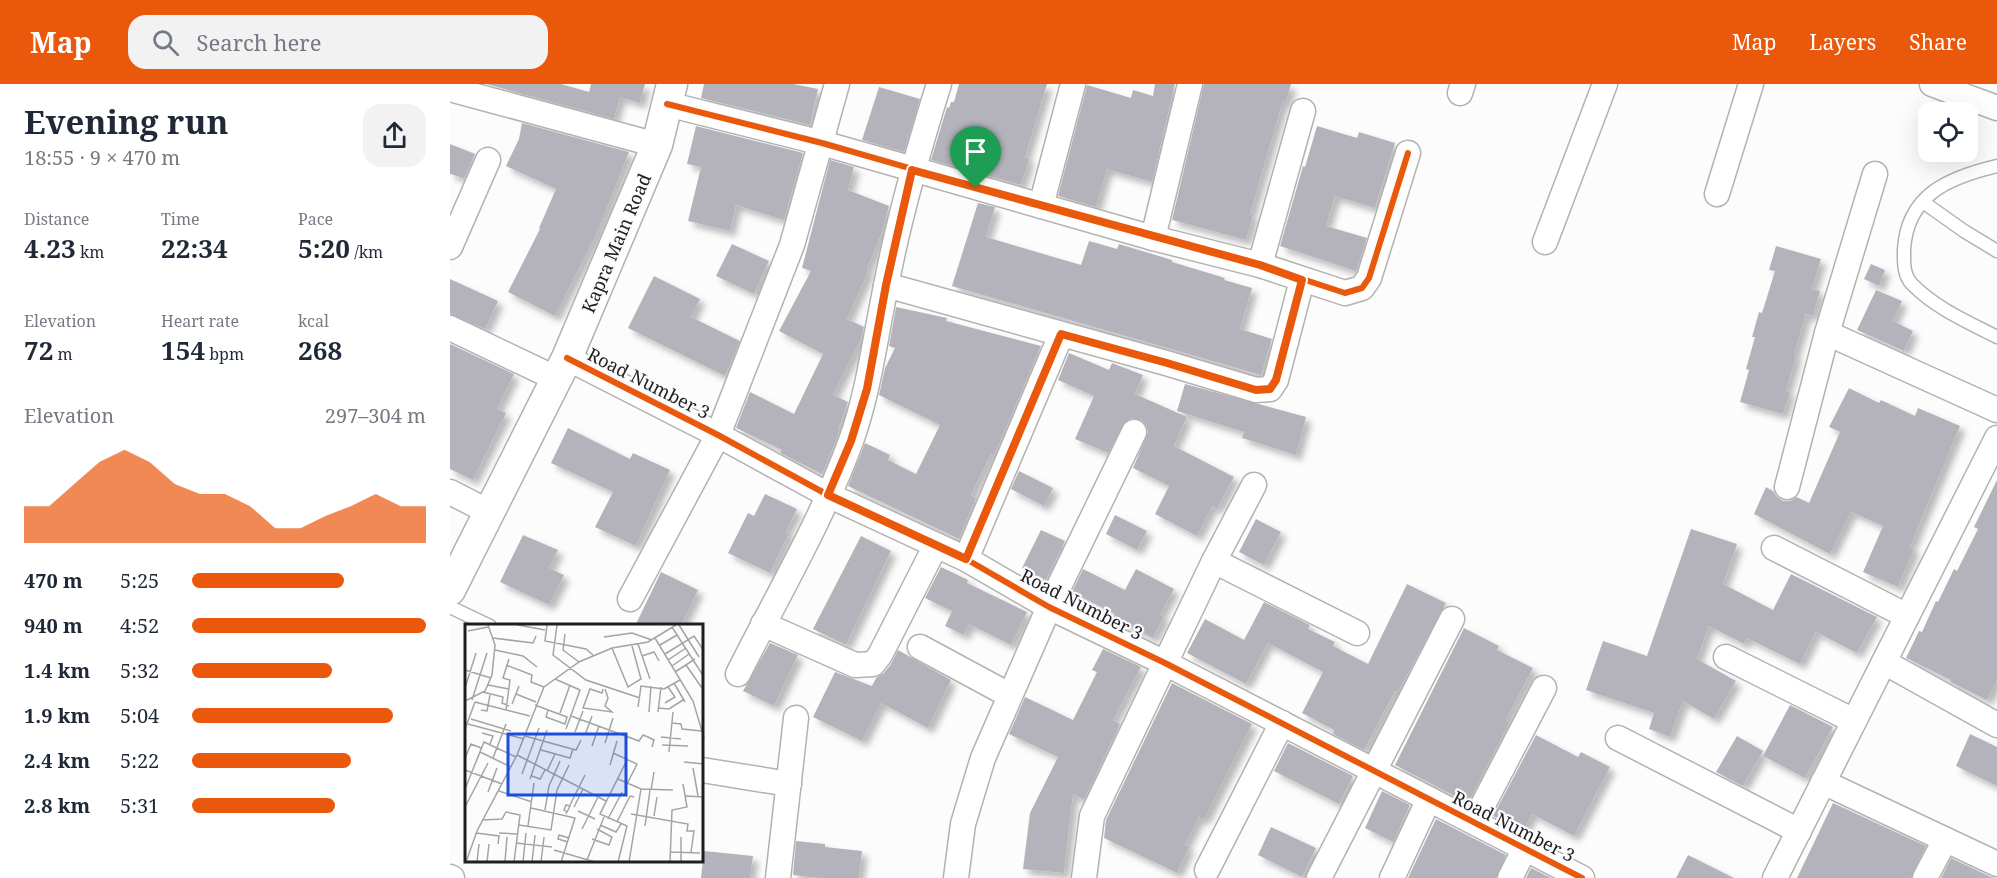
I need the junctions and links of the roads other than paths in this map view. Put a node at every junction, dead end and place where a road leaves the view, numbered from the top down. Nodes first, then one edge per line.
1 (837, 84) edge
2 (939, 84) edge
3 (1073, 84) edge
4 (1190, 84) edge
5 (1605, 84) edge
6 (1751, 84) edge
7 (1932, 84) edge
8 (450, 89) edge
9 (669, 94) edge
10 (1995, 102) edge
11 (1303, 111) dead end
12 (822, 143) junction
13 (657, 145) junction
14 (1408, 153) dead end
15 (488, 160) dead end
16 (1997, 166) edge
17 (912, 170) junction
18 (1875, 174) dead end
19 (1717, 194) dead end
20 (1923, 202) junction
21 (1041, 206) junction
22 (1153, 238) junction
23 (1545, 242) dead end
24 (450, 248) edge
25 (1997, 251) edge
26 (1260, 265) junction
27 (1302, 280) junction
28 (886, 285) junction
29 (450, 328) edge
30 (1827, 333) junction
31 (1061, 334) junction
32 (1997, 337) edge
33 (562, 369) junction
34 (1997, 410) edge
35 (1134, 432) dead end
36 (718, 435) junction
37 (1997, 438) edge
38 (1254, 485) dead end
39 (1786, 487) dead end
40 (450, 492) edge
41 (828, 495) junction
42 (491, 513) junction
43 (936, 545) junction
44 (1774, 548) dead end
45 (966, 559) junction
46 (1214, 561) junction
47 (450, 591) edge
48 (630, 599) dead end
49 (450, 607) edge
50 (1049, 607) junction
51 (1907, 616) junction
52 (1452, 619) dead end
53 (486, 624) edge
54 (763, 624) junction
55 (1357, 633) dead end
56 (920, 647) dead end
57 (1726, 657) dead end
58 (1884, 662) junction
59 (1166, 663) junction
60 (738, 674) dead end
61 (1544, 688) dead end
62 (1009, 694) junction
63 (796, 718) dead end
64 (1854, 721) junction
65 (1282, 723) junction
66 (1997, 726) edge
67 (1618, 738) dead end
68 (704, 770) edge
69 (1375, 771) junction
70 (1823, 782) junction
71 (789, 784) junction
72 (1429, 799) junction
73 (1474, 822) junction
74 (1799, 831) junction
75 (1945, 840) junction
76 (1525, 848) junction
77 (1997, 864) edge
78 (1207, 870) dead end
79 (778, 878) edge
80 (956, 878) edge
81 (1084, 878) edge
82 (1319, 878) edge
83 (1392, 878) edge
84 (1510, 878) edge
85 (1582, 878) edge
86 (1775, 878) edge
87 (1925, 878) edge

1 - 12 street
2 - 17 street
3 - 21 street
4 - 22 street
5 - 23 street
6 - 19 street
7 - 10 street
8 - 13 street
9 - 12 street
9 - 13 street, Kapra Main Road
11 - 26 street
12 - 17 street
12 - 36 street
13 - 33 street, Kapra Main Road
14 - 27 street
15 - 24 street
16 - 20 lane
17 - 21 street
17 - 28 street
18 - 30 street
20 - 25 lane
20 - 32 lane
21 - 22 street
22 - 26 street
26 - 27 street
27 - 31 street
28 - 31 street
28 - 41 street
29 - 33 street, Road Number 3
30 - 34 street
30 - 39 street
31 - 45 street
33 - 36 street, Road Number 3
33 - 42 street, Kapra Main Road
35 - 50 street
36 - 41 street, Road Number 3
36 - 48 street
37 - 51 street
38 - 46 street
40 - 42 street
41 - 43 street, Road Number 3
41 - 54 street
42 - 47 street, Kapra Main Road
43 - 45 street, Road Number 3
43 - 54 street
44 - 51 street
45 - 50 street, Road Number 3
46 - 55 street
46 - 59 street
49 - 53 lane
50 - 59 street, Road Number 3
50 - 62 street
51 - 58 street
52 - 69 street
54 - 60 street
56 - 62 street
57 - 64 street
58 - 64 street
58 - 66 street
59 - 65 street, Road Number 3
59 - 81 street
61 - 73 street
62 - 80 street
63 - 71 street
64 - 70 street
65 - 69 street, Road Number 3
65 - 78 street
67 - 74 street
68 - 71 street
69 - 72 street, Road Number 3
69 - 82 street
70 - 74 street
70 - 75 street
71 - 79 street
72 - 73 street, Road Number 3
72 - 83 street
73 - 76 street, Road Number 3
74 - 86 street
75 - 77 street
75 - 87 street
76 - 84 street
76 - 85 street, Road Number 3

